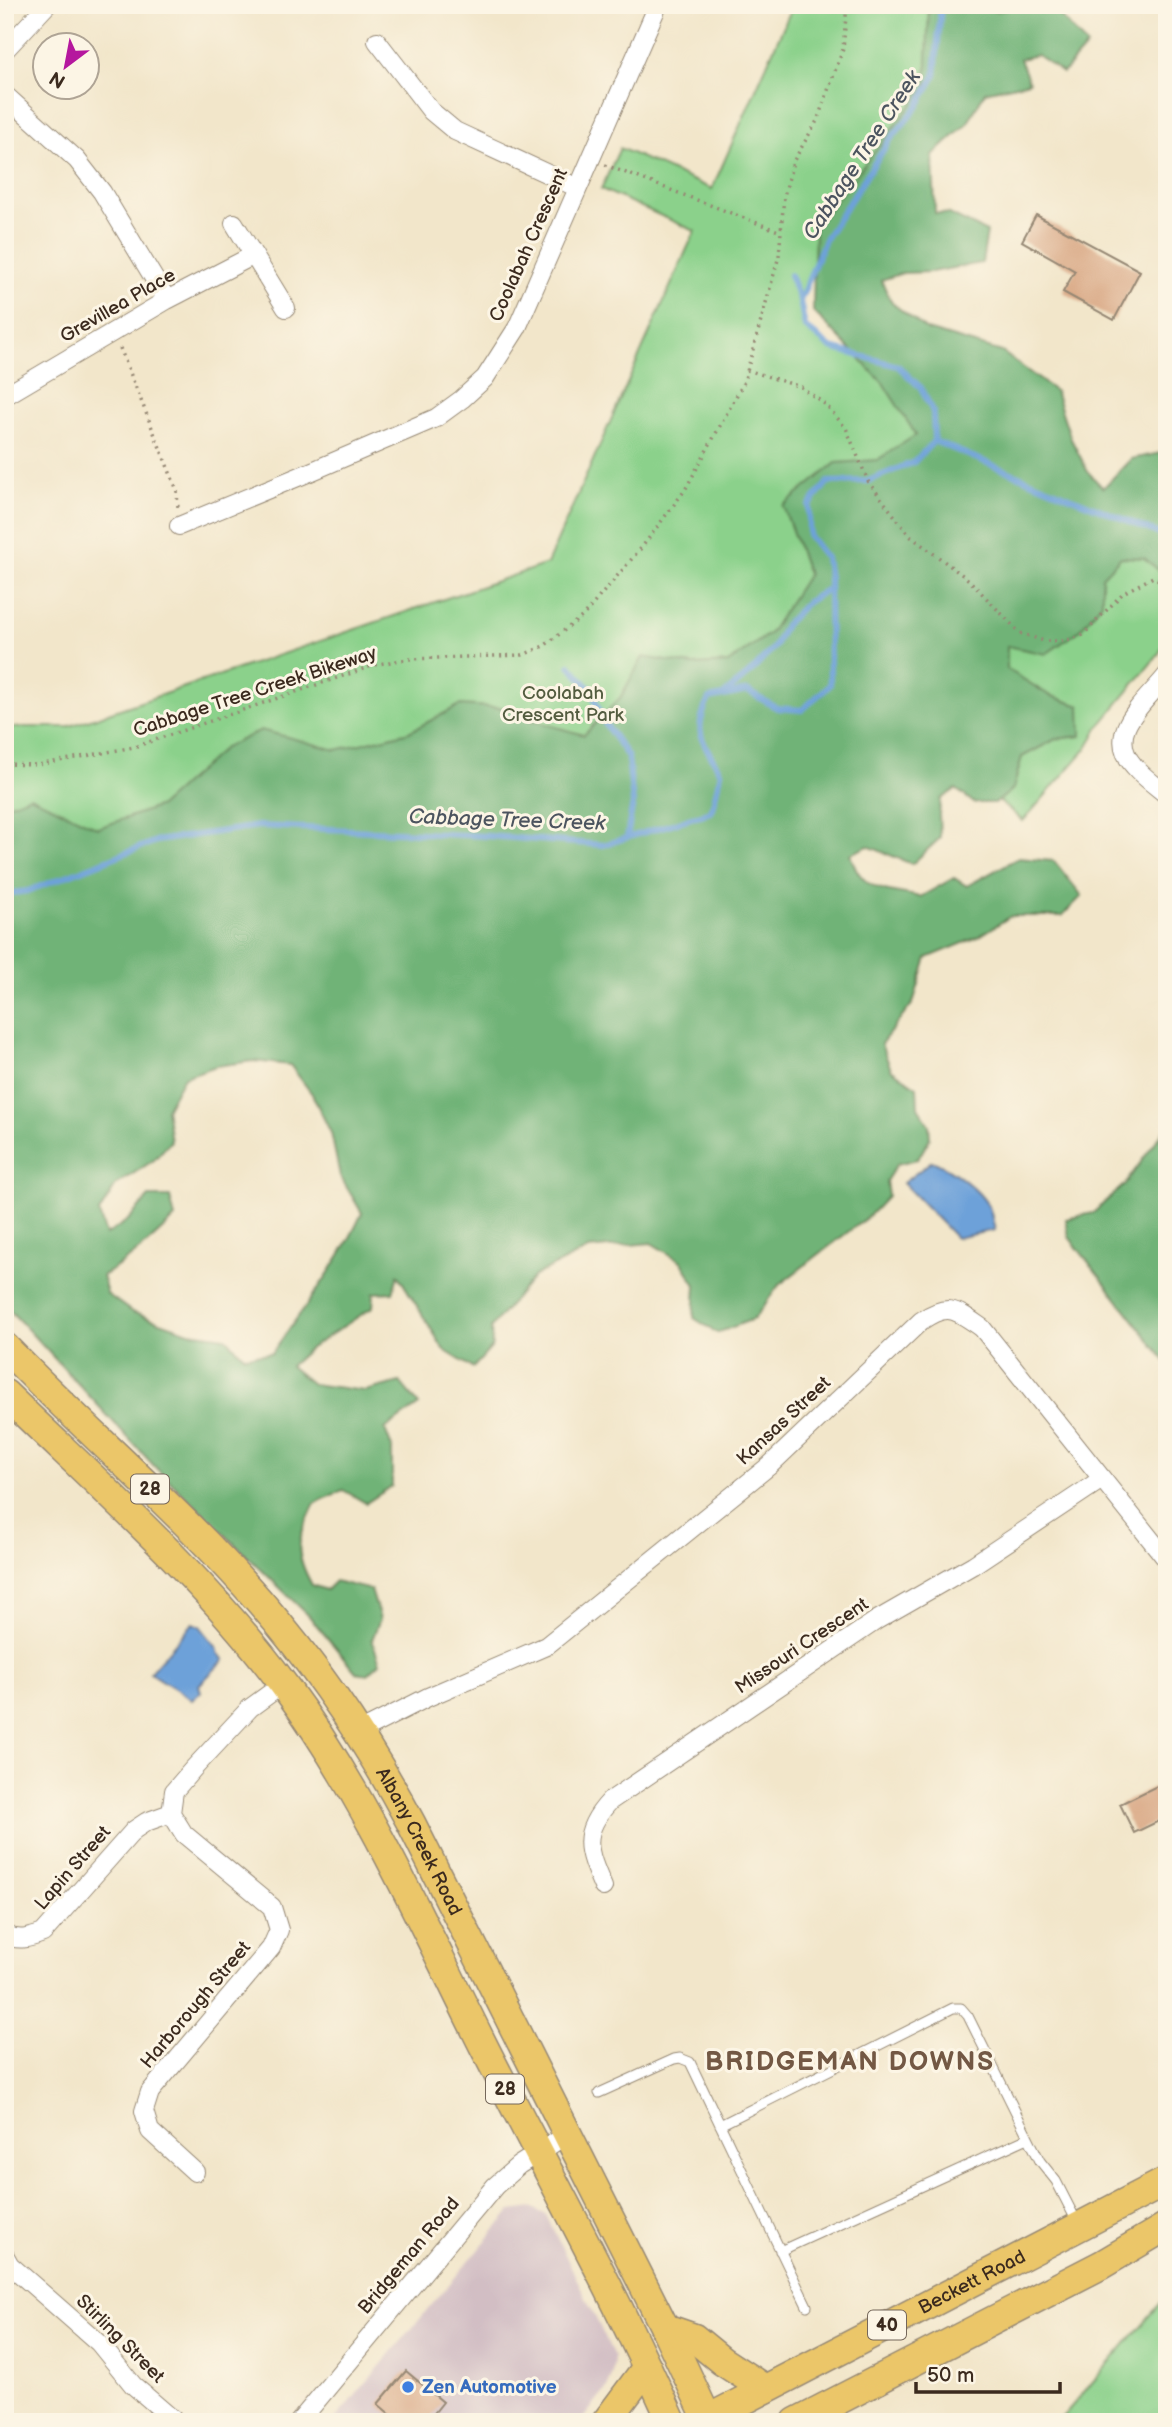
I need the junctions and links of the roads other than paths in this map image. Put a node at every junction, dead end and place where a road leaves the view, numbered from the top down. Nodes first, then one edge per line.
1 (47, 5) edge
2 (658, 5) edge
3 (377, 41) dead end
4 (5, 50) edge
5 (5, 95) edge
6 (578, 188) junction
7 (234, 223) dead end
8 (254, 256) junction
9 (167, 300) junction
10 (286, 308) dead end
11 (5, 396) edge
12 (179, 526) road end
13 (1167, 675) edge
14 (1167, 795) edge
15 (5, 1348) edge
16 (5, 1394) edge
17 (1102, 1479) junction
18 (1167, 1560) edge
19 (283, 1684) junction
20 (359, 1732) junction
21 (171, 1813) junction
22 (603, 1887) dead end
23 (5, 1934) edge
24 (599, 2093) dead end
25 (720, 2125) junction
26 (568, 2134) junction
27 (1028, 2138) junction
28 (537, 2152) junction
29 (195, 2172) dead end
30 (1167, 2180) edge
31 (1078, 2226) junction
32 (1167, 2226) edge
33 (780, 2251) junction
34 (5, 2256) edge
35 (807, 2306) dead end
36 (665, 2328) junction
37 (647, 2367) junction
38 (765, 2389) junction
39 (825, 2414) edge
40 (706, 2421) edge
41 (176, 2422) edge
42 (299, 2422) edge
43 (606, 2422) edge
44 (672, 2422) edge
45 (796, 2422) edge

1 - 4 street
2 - 6 street, Coolabah Crescent
3 - 6 street
5 - 9 street
6 - 12 street, Coolabah Crescent
7 - 8 street
8 - 9 street, Grevillea Place
8 - 10 street
9 - 11 street, Grevillea Place
13 - 14 street
15 - 20 main road, Albany Creek Road / 28
16 - 19 main road, Albany Creek Road / 28
17 - 18 street, Kansas Street
17 - 20 street, Kansas Street
17 - 22 street, Missouri Crescent
19 - 21 street
19 - 28 main road, Albany Creek Road / 28
20 - 26 main road, Albany Creek Road / 28
21 - 23 street, Lapin Street
21 - 29 street, Harborough Street
24 - 25 lane
25 - 27 lane
25 - 33 lane
26 - 28 street, Bridgeman Road
26 - 36 main road, Albany Creek Road / 28
27 - 31 lane
27 - 33 lane
28 - 37 main road, Albany Creek Road / 28
28 - 42 street, Bridgeman Road
30 - 31 main road, Beckett Road / 40
31 - 38 main road, Beckett Road / 40
32 - 39 main road, 40
33 - 35 lane
34 - 41 street, Stirling Street
36 - 38 main road
36 - 40 main road, Albany Creek Road / 28
37 - 43 main road
37 - 44 main road, Albany Creek Road / 28
38 - 40 main road, Beckett Road / 40
39 - 45 main road, 40

